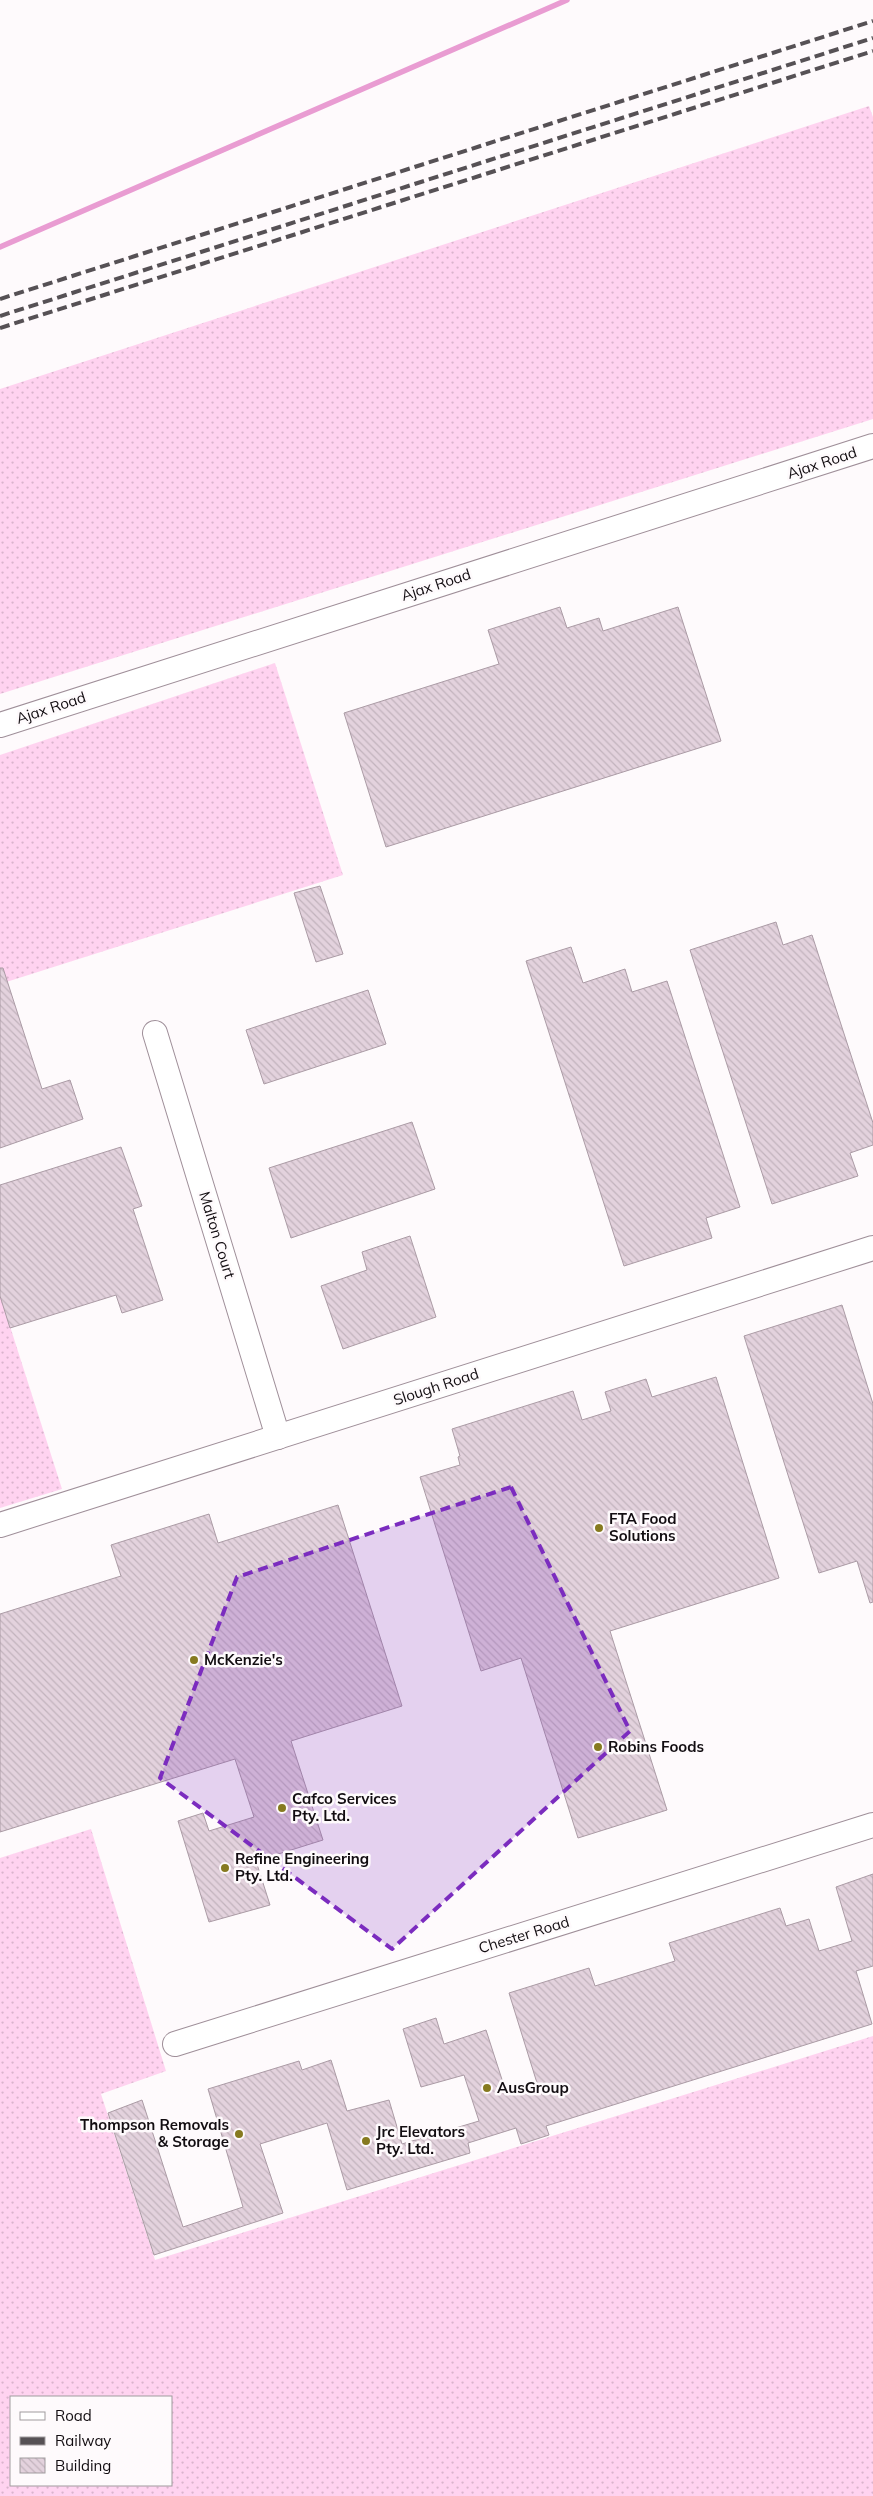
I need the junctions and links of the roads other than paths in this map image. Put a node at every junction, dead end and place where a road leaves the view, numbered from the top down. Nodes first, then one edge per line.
1 (873, 446) edge
2 (0, 724) edge
3 (155, 1033) dead end
4 (873, 1248) edge
5 (278, 1437) junction
6 (0, 1525) edge
7 (873, 1825) edge
8 (175, 2044) dead end

1 - 2 street, Ajax Road
3 - 5 street, Malton Court
4 - 5 street, Slough Road
5 - 6 street, Slough Road
7 - 8 street, Chester Road

